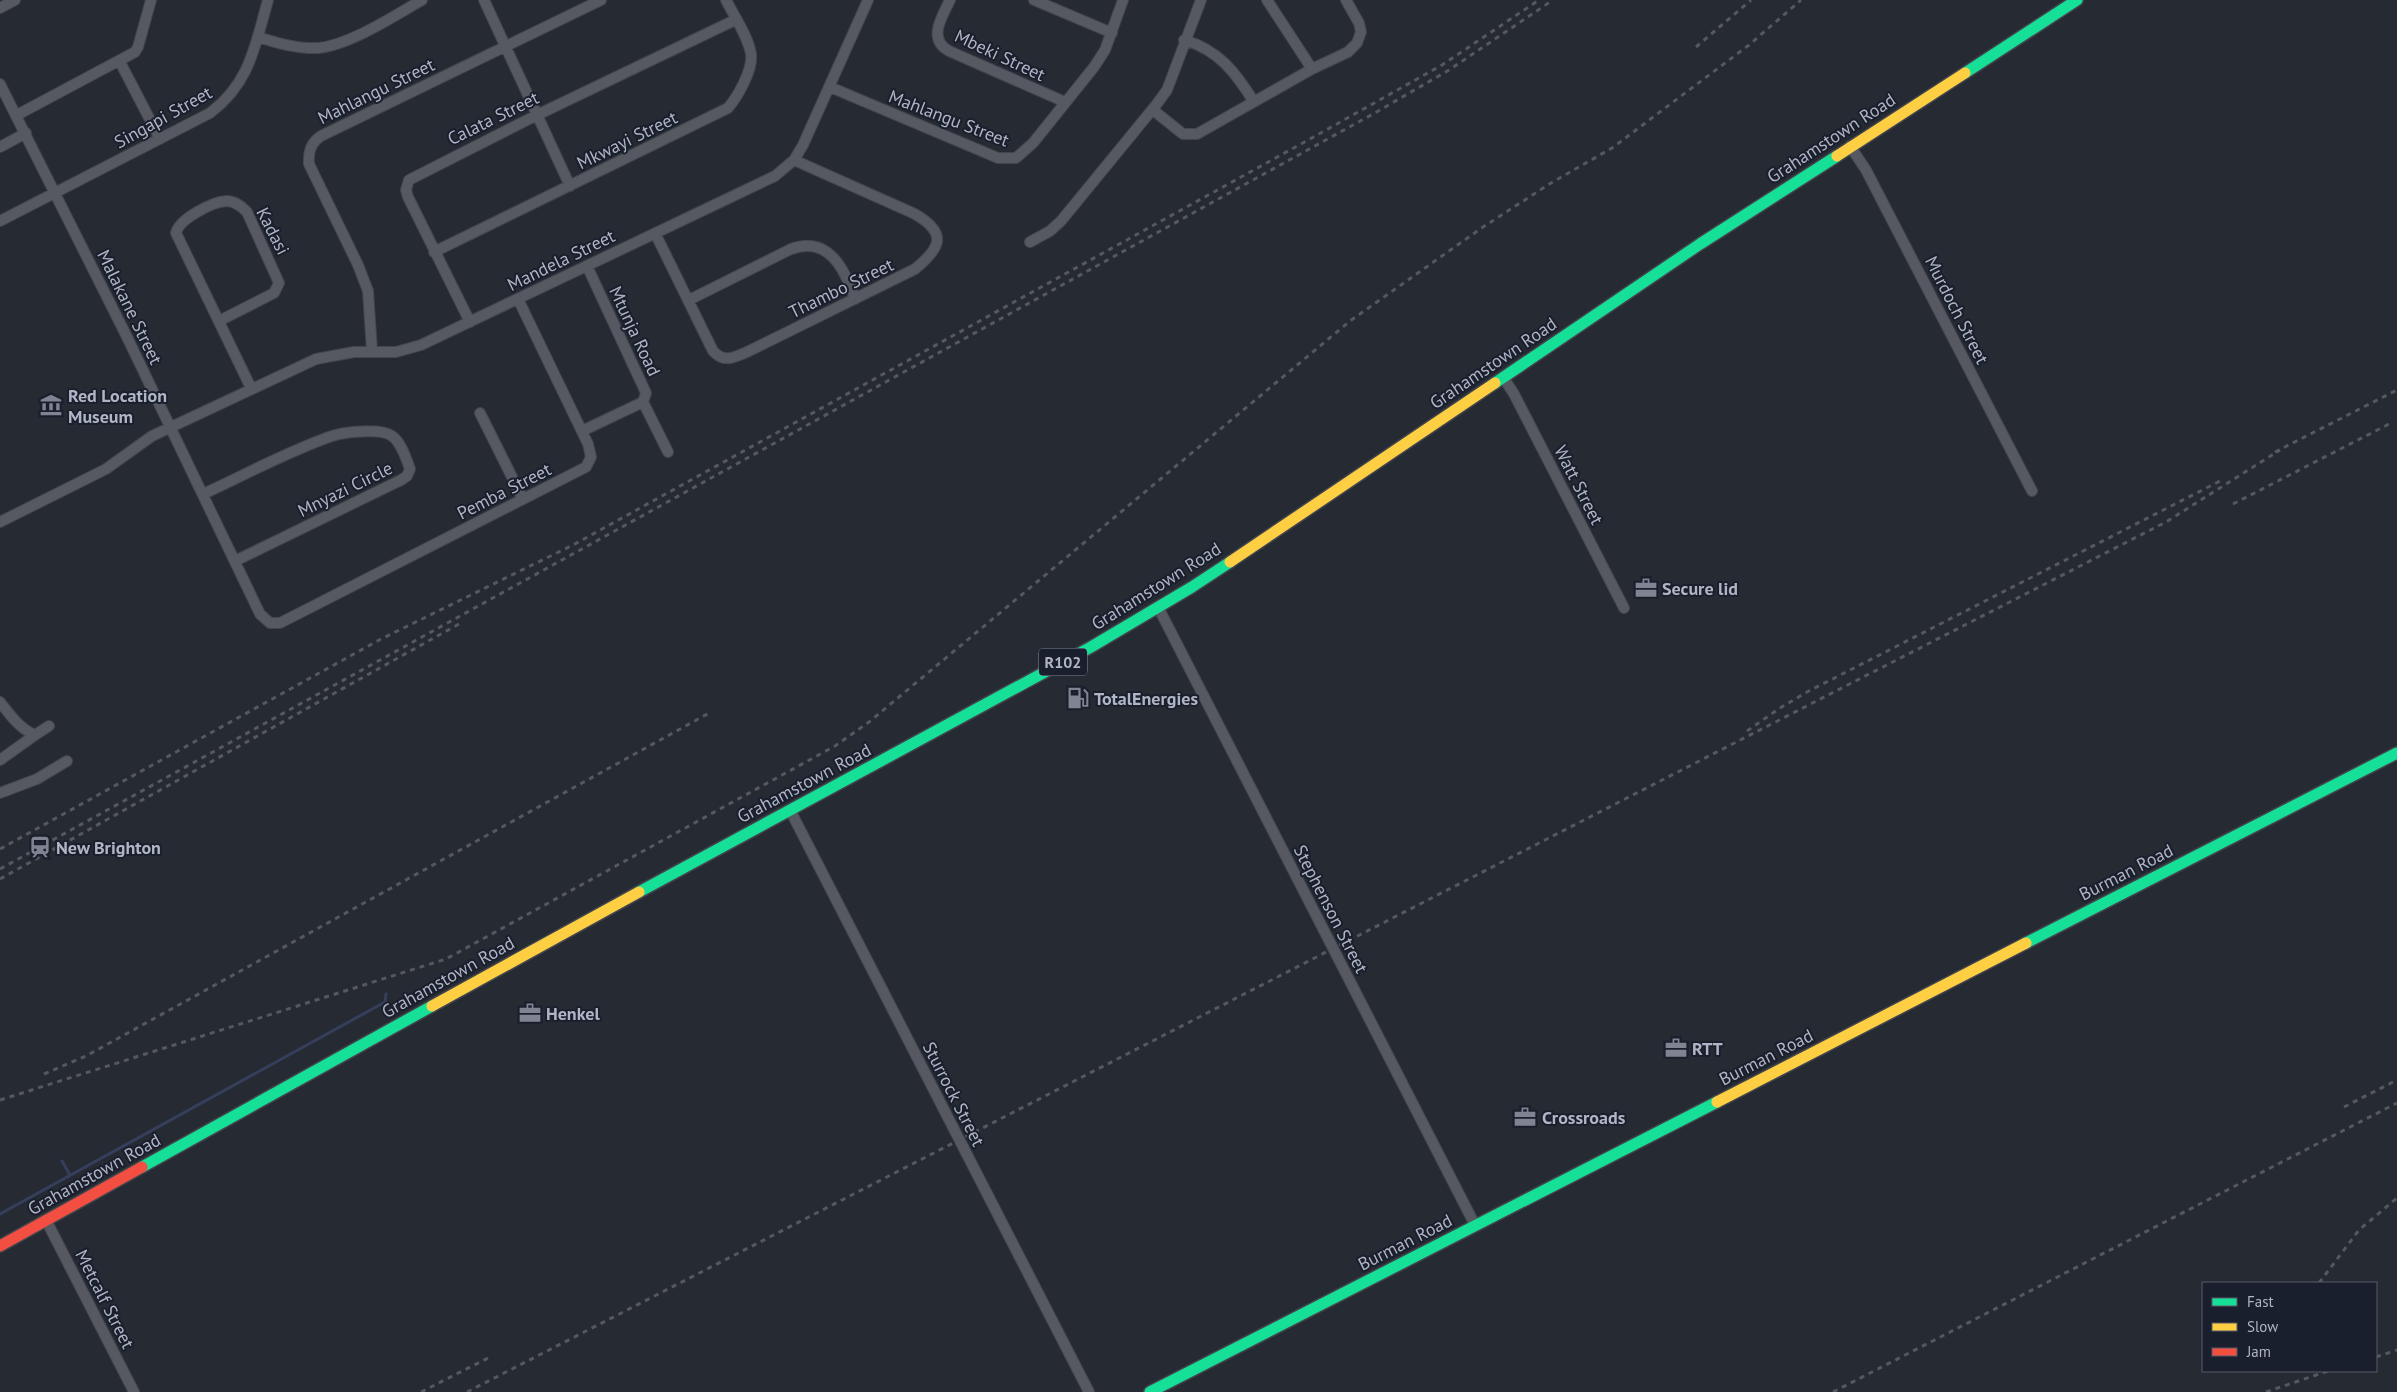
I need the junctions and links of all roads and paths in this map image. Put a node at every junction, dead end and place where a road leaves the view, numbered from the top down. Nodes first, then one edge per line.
1 (15, 0) edge
2 (151, 0) edge
3 (268, 0) edge
4 (422, 0) edge
5 (484, 0) edge
6 (601, 0) edge
7 (726, 0) edge
8 (868, 0) edge
9 (950, 0) edge
10 (1034, 0) edge
11 (1123, 0) edge
12 (1201, 0) edge
13 (1267, 0) edge
14 (1346, 0) edge
15 (2077, 0) edge
16 (0, 8) edge
17 (735, 20) junction
18 (1112, 33) junction
19 (258, 37) junction
20 (1184, 40) junction
21 (506, 46) junction
22 (120, 62) junction
23 (1312, 69) junction
24 (0, 84) edge
25 (830, 87) junction
26 (1064, 102) junction
27 (1254, 102) junction
28 (1153, 110) junction
29 (538, 114) junction
30 (16, 115) junction
31 (26, 134) junction
32 (160, 139) junction
33 (1850, 146) junction
34 (0, 147) edge
35 (794, 160) junction
36 (570, 186) junction
37 (56, 192) junction
38 (0, 221) edge
39 (655, 233) junction
40 (1030, 242) dead end
41 (434, 252) junction
42 (587, 266) junction
43 (518, 298) junction
44 (855, 299) junction
45 (689, 300) junction
46 (219, 321) junction
47 (470, 322) junction
48 (372, 351) junction
49 (1503, 377) junction
50 (251, 388) junction
51 (643, 402) junction
52 (480, 413) dead end
53 (170, 427) junction
54 (582, 430) junction
55 (668, 452) dead end
56 (2032, 491) dead end
57 (203, 494) junction
58 (523, 499) junction
59 (0, 522) edge
60 (235, 561) junction
61 (1158, 607) junction
62 (1624, 608) dead end
63 (270, 623) joint
64 (0, 702) edge
65 (50, 726) dead end
66 (35, 735) junction
67 (2397, 753) edge
68 (0, 760) edge
69 (67, 761) dead end
70 (2, 790) edge
71 (790, 810) junction
72 (46, 1220) junction
73 (1475, 1226) junction
74 (0, 1246) edge
75 (134, 1392) edge
76 (1089, 1392) edge
77 (1150, 1392) edge

1 - 16 street
2 - 22 street
3 - 19 street, Singapi Street
4 - 19 street
5 - 21 street
6 - 21 street, Mahlangu Street
7 - 17 street, Mkwayi Street
8 - 25 street, Mandela Street
9 - 26 street, Mbeki Street
10 - 18 street
11 - 18 street, Mahlangu Street
12 - 20 street
13 - 23 street
14 - 23 street
15 - 33 main road, Grahamstown Road / R102
17 - 29 street, Calata Street
17 - 36 street, Mkwayi Street
18 - 26 street, Mahlangu Street
19 - 32 street, Singapi Street
20 - 27 street
20 - 28 street
21 - 29 street
21 - 48 street, Mahlangu Street
22 - 30 street
22 - 32 street
23 - 27 street
24 - 30 street, Malakane Street
25 - 26 street, Mahlangu Street
25 - 35 street, Mandela Street
27 - 28 street
28 - 40 street
29 - 36 street
29 - 41 street, Calata Street
30 - 31 street, Malakane Street
31 - 34 street
31 - 37 street, Malakane Street
32 - 37 street, Singapi Street
33 - 49 main road, Grahamstown Road / R102
33 - 56 street, Murdoch Street
35 - 39 street, Mandela Street
35 - 44 street, Thambo Street
36 - 41 street, Mkwayi Street
37 - 38 street, Singapi Street
37 - 53 street, Malakane Street
39 - 42 street, Mandela Street
39 - 45 street, Thambo Street
41 - 47 street, Calata Street
42 - 43 street, Mandela Street
42 - 51 street, Mtunja Road
43 - 47 street, Mandela Street
43 - 54 street, Pemba Street
44 - 45 street
44 - 45 street, Thambo Street
46 - 46 street, Kadasi
46 - 50 street, Kadasi
47 - 48 street, Mandela Street
48 - 50 street, Mandela Street
49 - 61 main road, Grahamstown Road / R102
49 - 62 street, Watt Street
50 - 53 street, Mandela Street
51 - 54 street, Mtunja Road
51 - 55 street
52 - 58 street
53 - 57 street, Malakane Street
53 - 59 street, Mandela Street
54 - 58 street, Pemba Street
57 - 60 street, Malakane Street
57 - 60 street, Mnyazi Circle
58 - 63 street, Pemba Street
60 - 63 street, Malakane Street
61 - 71 main road, Grahamstown Road / R102
61 - 73 street, Stephenson Street
64 - 66 street
65 - 66 street
66 - 68 street
67 - 73 main road, Burman Road
69 - 70 street
71 - 72 main road, Grahamstown Road / R102
71 - 76 street, Sturrock Street
72 - 74 main road, Grahamstown Road / R102
72 - 75 street, Metcalf Street
73 - 77 main road, Burman Road

